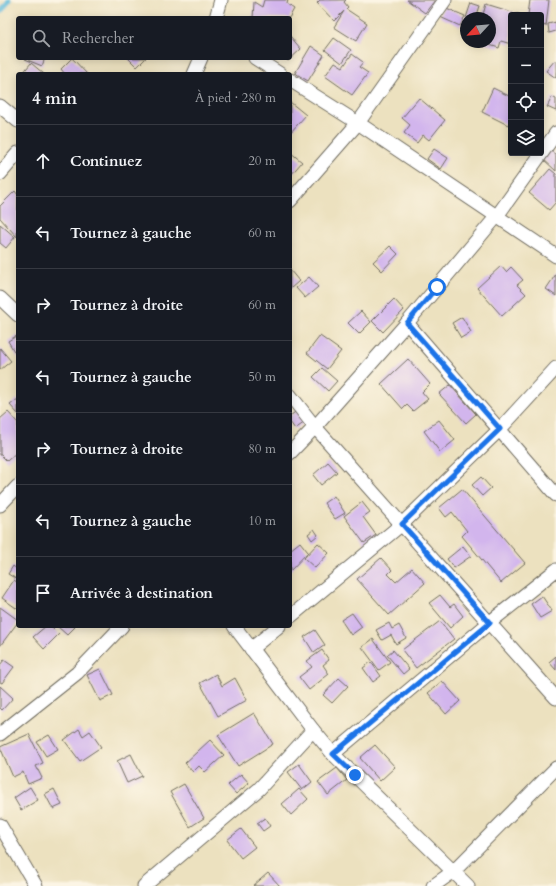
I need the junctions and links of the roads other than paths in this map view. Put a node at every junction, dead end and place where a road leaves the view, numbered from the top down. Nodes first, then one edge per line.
1 (221, 0) edge
2 (445, 0) edge
3 (217, 16) edge
4 (200, 60) edge
5 (257, 60) edge
6 (195, 72) edge
7 (277, 72) edge
8 (292, 81) edge
9 (0, 106) edge
10 (16, 119) edge
11 (358, 123) junction
12 (556, 133) edge
13 (16, 155) edge
14 (0, 174) edge
15 (292, 199) edge
16 (497, 216) junction
17 (556, 256) edge
18 (0, 298) edge
19 (16, 313) edge
20 (407, 323) junction
21 (556, 368) edge
22 (292, 398) edge
23 (315, 427) junction
24 (500, 429) junction
25 (292, 451) edge
26 (16, 488) edge
27 (556, 495) edge
28 (0, 505) edge
29 (402, 524) junction
30 (556, 570) edge
31 (292, 615) edge
32 (490, 623) junction
33 (120, 628) edge
34 (235, 628) edge
35 (277, 628) edge
36 (251, 649) junction
37 (556, 698) edge
38 (313, 730) junction
39 (0, 734) edge
40 (333, 754) junction
41 (556, 768) edge
42 (0, 825) edge
43 (454, 871) junction
44 (36, 886) edge
45 (144, 886) edge
46 (433, 886) edge
47 (468, 886) edge

1 - 3 street
2 - 11 street
4 - 6 street
5 - 7 street
8 - 11 street
9 - 10 street
11 - 15 street
11 - 16 street
12 - 16 street
13 - 14 street
16 - 17 street
16 - 20 street
18 - 19 street
20 - 23 street
20 - 24 street
21 - 24 street
22 - 23 street
23 - 25 street
23 - 29 street
24 - 27 street
24 - 29 street
26 - 28 street
29 - 31 street
29 - 32 street
30 - 32 street
32 - 37 street
32 - 40 street
33 - 39 street
34 - 36 street
35 - 36 street
36 - 38 street
38 - 40 street
38 - 45 street
40 - 43 street
41 - 43 street
42 - 44 street
43 - 46 street
43 - 47 street

